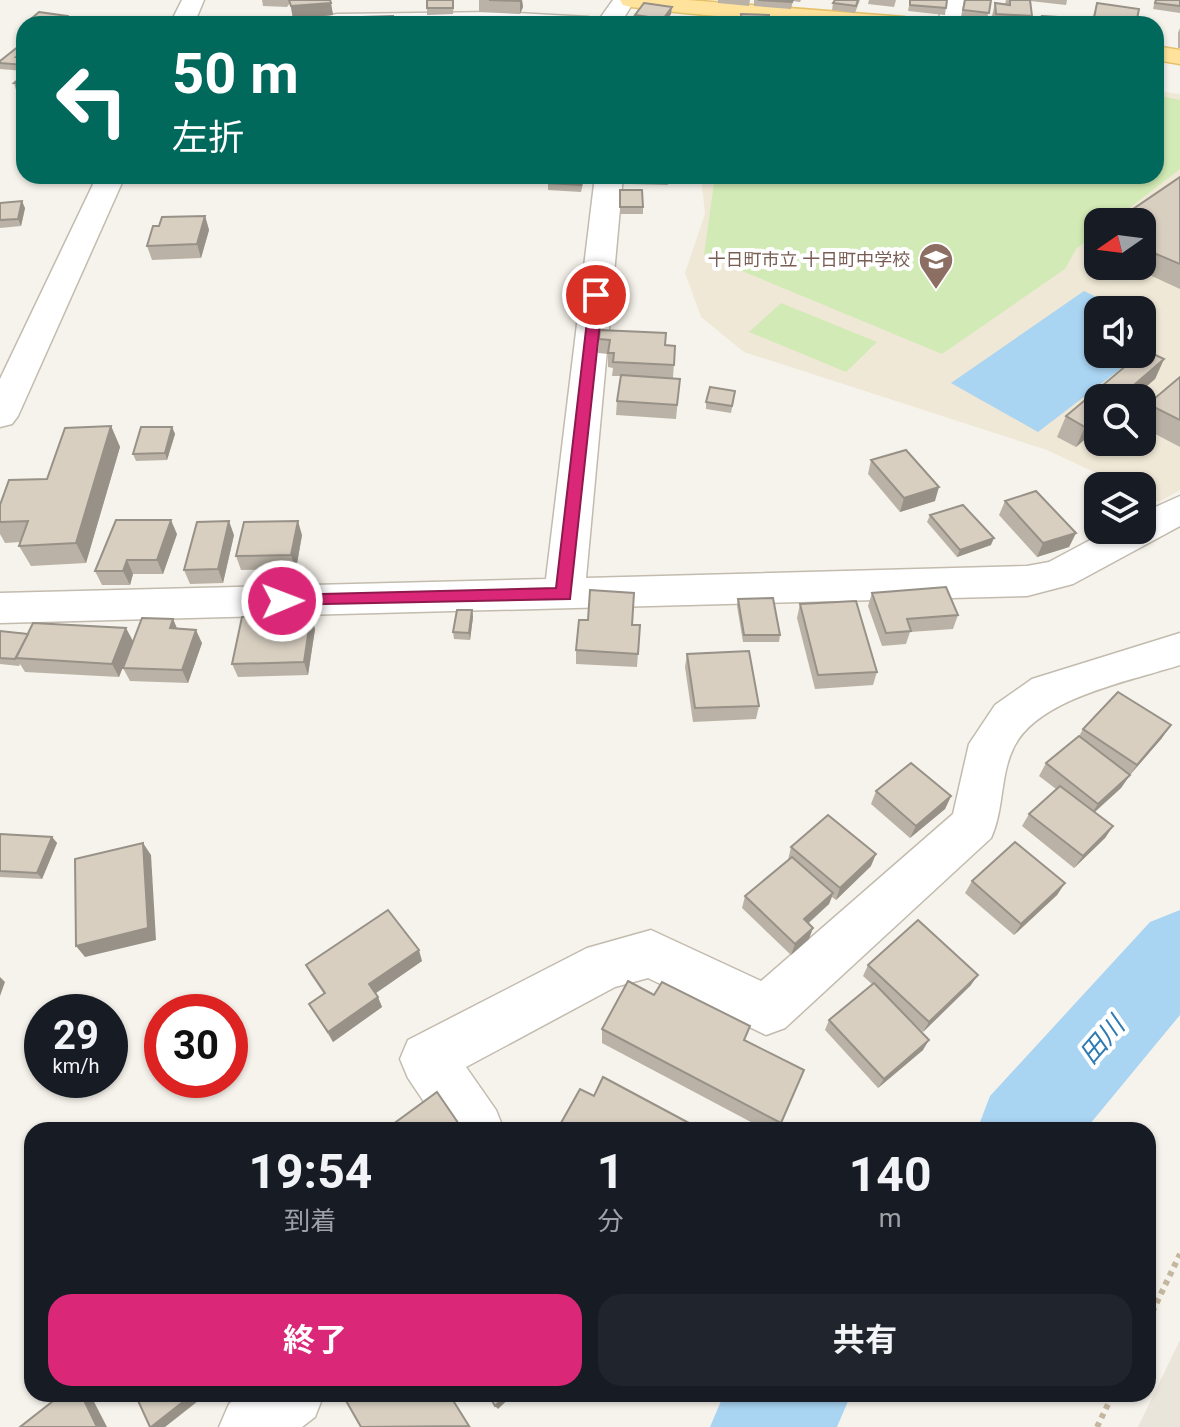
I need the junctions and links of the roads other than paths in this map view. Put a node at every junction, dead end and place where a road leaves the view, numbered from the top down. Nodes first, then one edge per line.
1 (631, 0) edge
2 (706, 5) edge
3 (821, 16) edge
4 (107, 184) edge
5 (608, 184) edge
6 (0, 416) edge
7 (1180, 509) edge
8 (1156, 522) edge
9 (1116, 544) edge
10 (564, 594) junction
11 (0, 608) edge
12 (1180, 649) edge
13 (470, 1122) edge
14 (282, 1402) edge
15 (252, 1427) edge

1 - 2 main road
2 - 3 main road
4 - 6 street
5 - 10 street
7 - 8 street
9 - 10 street
10 - 11 street
12 - 13 street
14 - 15 street

